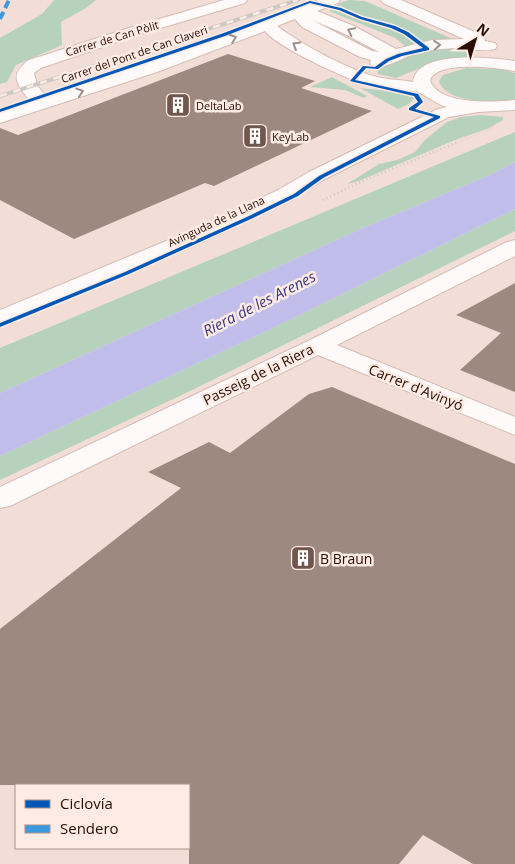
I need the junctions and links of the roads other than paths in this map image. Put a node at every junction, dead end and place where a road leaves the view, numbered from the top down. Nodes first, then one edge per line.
1 (240, 0) edge
2 (333, 0) edge
3 (388, 0) edge
4 (301, 11) junction
5 (269, 25) junction
6 (488, 54) junction
7 (389, 57) junction
8 (515, 66) edge
9 (364, 78) junction
10 (424, 88) junction
11 (439, 98) junction
12 (44, 104) junction
13 (515, 105) edge
14 (476, 107) junction
15 (0, 118) edge
16 (515, 247) edge
17 (0, 304) edge
18 (0, 318) edge
19 (317, 346) junction
20 (515, 427) edge
21 (0, 499) edge

1 - 12 street, Carrer de Can Pòlit
2 - 4 street, Carrer del Pont de Can Claveri
3 - 6 street
4 - 5 street, Carrer del Pont de Can Claveri
4 - 7 street
9 -> 5 street
12 -> 5 street, Carrer del Pont de Can Claveri
7 -> 6 street
6 - 8 street
6 - 10 street
7 - 9 street
9 - 10 street
10 - 11 street
11 - 14 street
11 - 17 street, Avinguda de la Llana
12 - 15 street, Carrer del Pont de Can Claveri
13 - 14 street
14 - 18 street, Avinguda de la Llana
16 - 19 street, Passeig de la Riera
19 - 20 street, Carrer d'Avinyó
19 - 21 street, Passeig de la Riera

